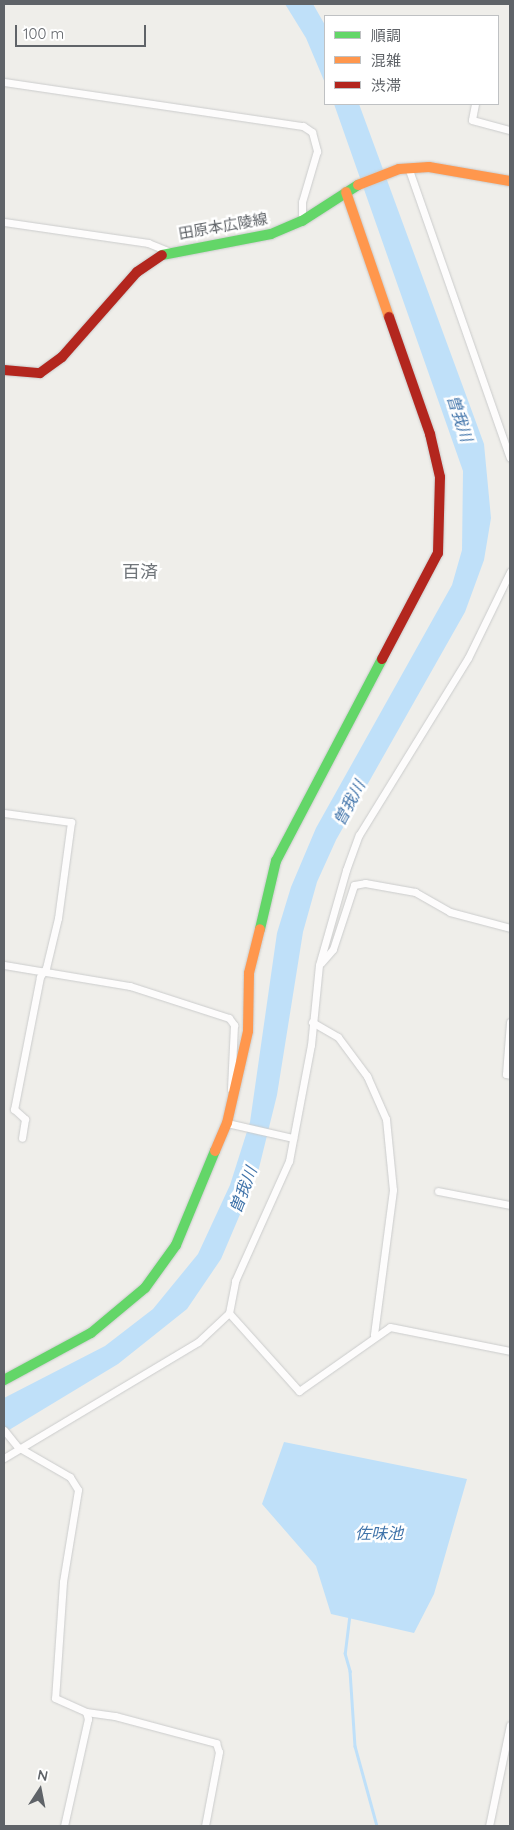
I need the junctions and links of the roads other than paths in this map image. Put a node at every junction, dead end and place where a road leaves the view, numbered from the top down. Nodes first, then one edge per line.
1 (4, 82) edge
2 (475, 105) edge
3 (510, 130) edge
4 (404, 168) junction
5 (510, 181) edge
6 (346, 192) junction
7 (302, 221) junction
8 (4, 222) edge
9 (168, 251) junction
10 (4, 370) edge
11 (510, 458) edge
12 (510, 572) edge
13 (4, 813) edge
14 (510, 928) edge
15 (4, 965) edge
16 (319, 965) junction
17 (42, 973) junction
18 (312, 1022) junction
19 (510, 1022) edge
20 (510, 1075) edge
21 (231, 1102) junction
22 (230, 1124) junction
23 (290, 1137) junction
24 (22, 1138) dead end
25 (438, 1191) dead end
26 (510, 1205) edge
27 (229, 1313) junction
28 (374, 1335) junction
29 (510, 1351) edge
30 (4, 1380) edge
31 (4, 1430) edge
32 (16, 1446) junction
33 (4, 1458) edge
34 (86, 1712) junction
35 (510, 1725) edge
36 (64, 1826) edge
37 (205, 1826) edge
38 (489, 1826) edge

1 - 7 street
2 - 3 street
4 - 5 street, 田原本広陵線
4 - 6 street, 田原本広陵線
4 - 11 street
6 - 7 street, 田原本広陵線
6 - 21 street
7 - 9 street, 田原本広陵線
8 - 9 street
9 - 10 street, 田原本広陵線
12 - 16 street
13 - 17 street
14 - 16 street
15 - 17 street
16 - 18 street
17 - 21 street
17 - 24 street
18 - 23 street
18 - 28 street
19 - 20 street
21 - 22 street
22 - 23 street
22 - 30 street
23 - 27 street
25 - 26 street
27 - 28 street
27 - 32 street
28 - 29 street
31 - 32 street
32 - 33 street
32 - 34 street
34 - 36 street
34 - 37 street
35 - 38 street

